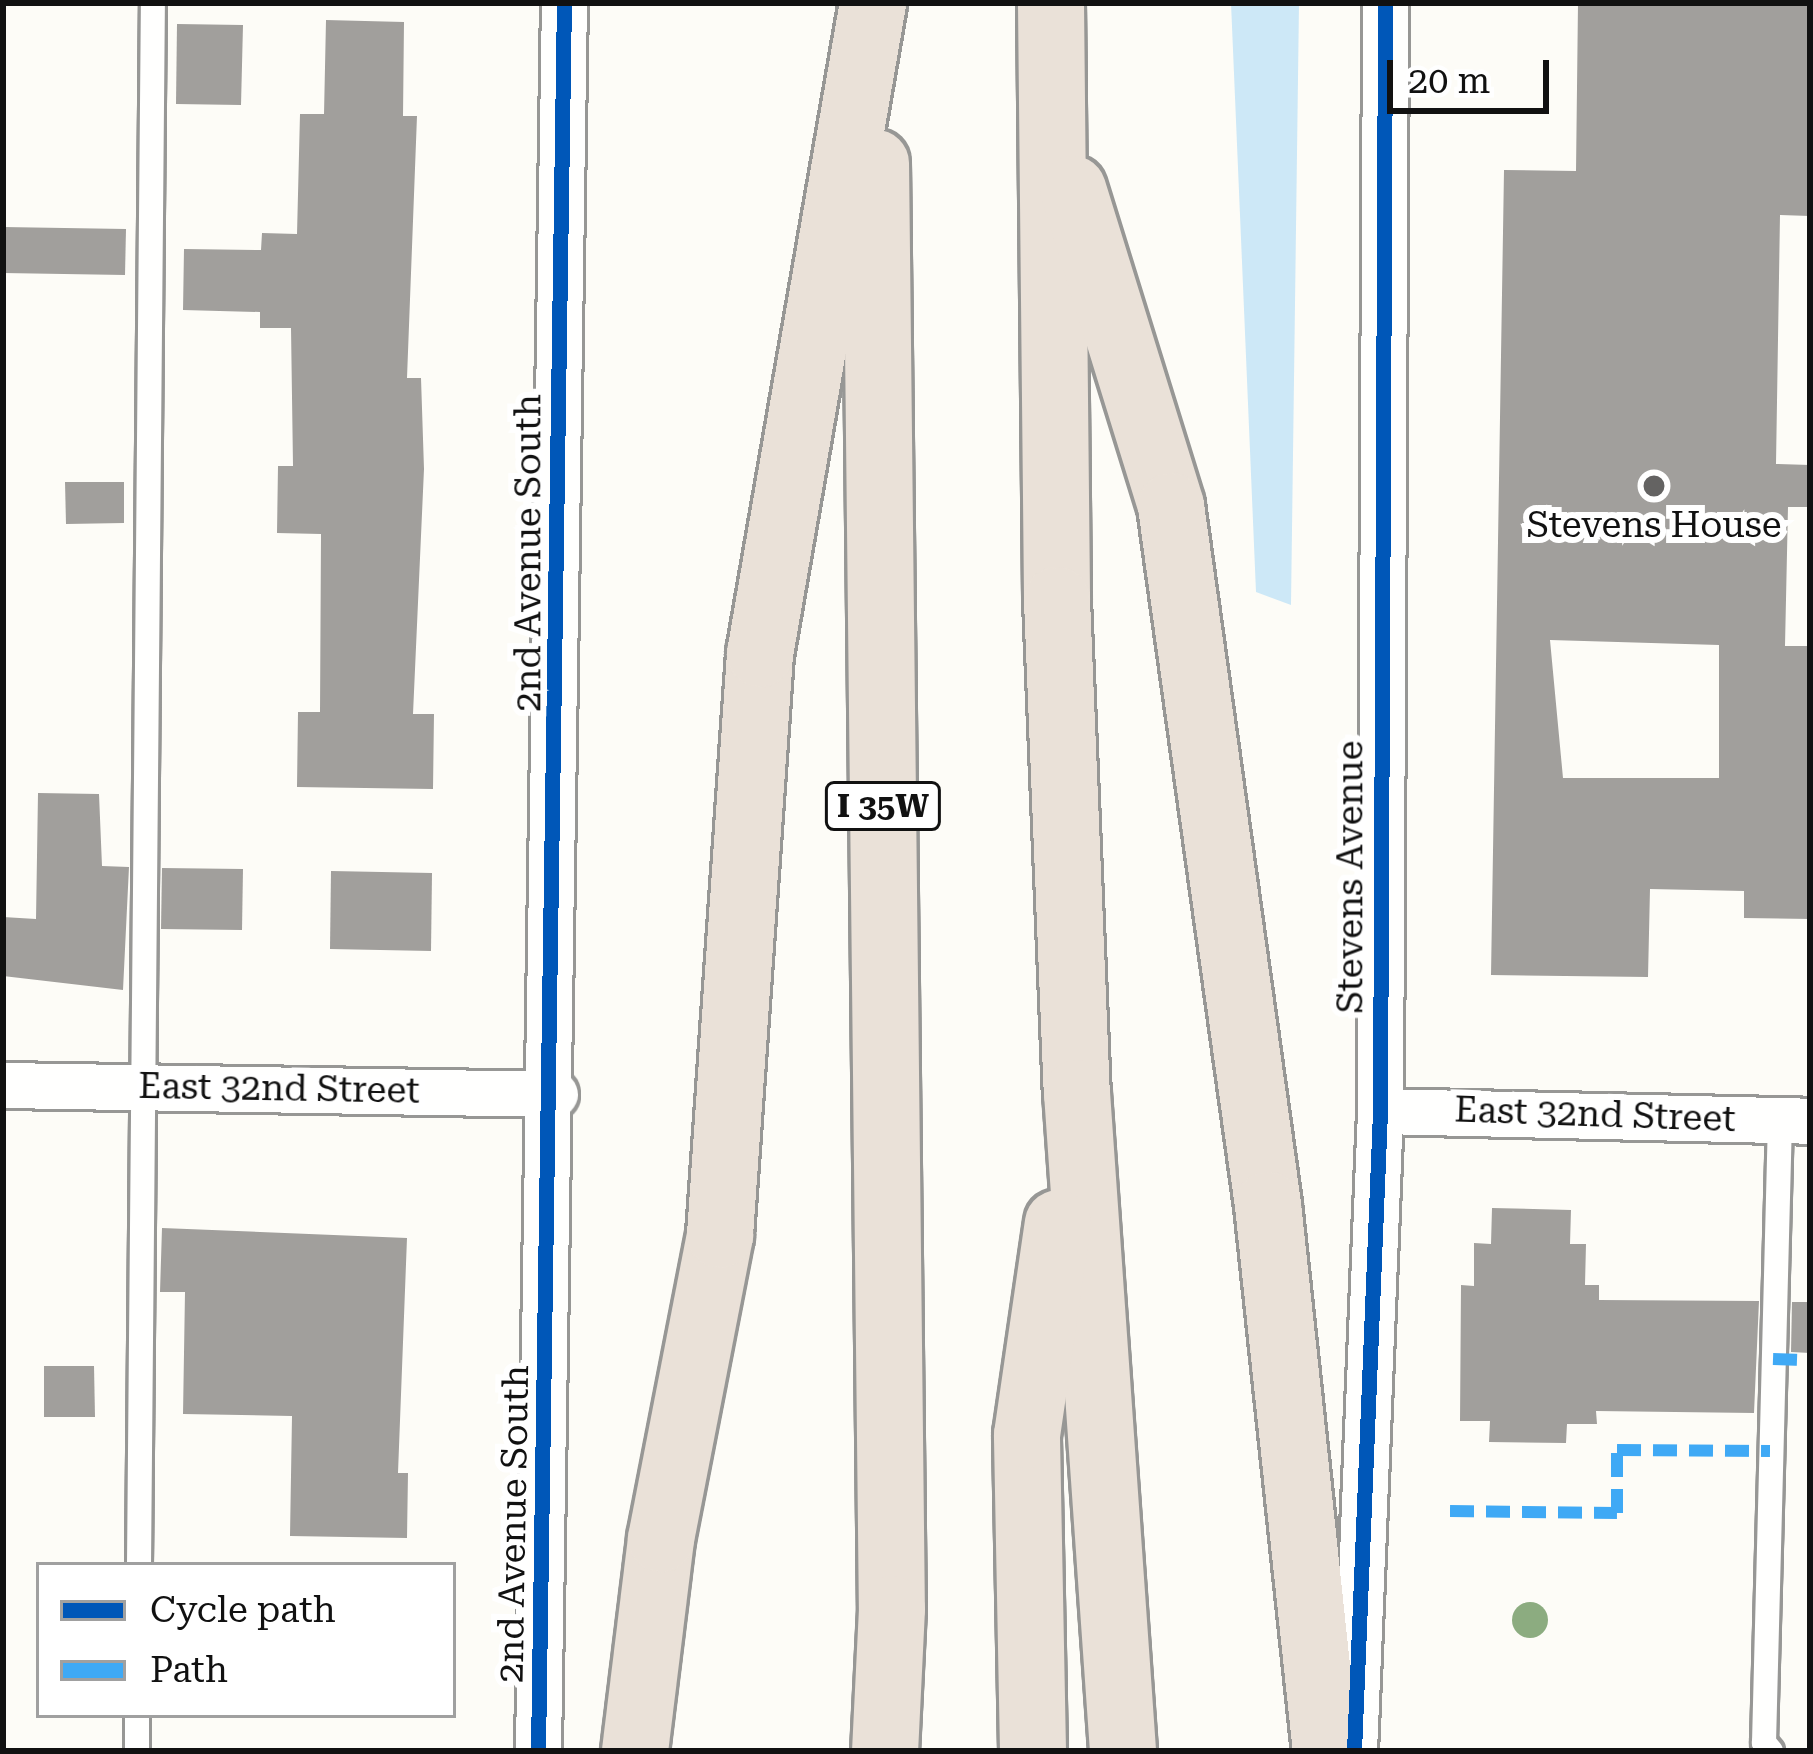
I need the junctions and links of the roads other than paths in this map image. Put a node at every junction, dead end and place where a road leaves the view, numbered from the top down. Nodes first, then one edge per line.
1 (153, 3) edge
2 (564, 3) edge
3 (874, 3) edge
4 (1051, 3) edge
5 (1385, 3) edge
6 (1050, 114) junction
7 (3, 1084) edge
8 (142, 1088) junction
9 (1077, 1093) junction
10 (555, 1094) junction
11 (1381, 1111) junction
12 (1795, 1121) edge
13 (139, 1562) edge
14 (892, 1609) junction
15 (137, 1718) edge
16 (136, 1751) edge
17 (538, 1751) edge
18 (635, 1751) edge
19 (885, 1751) edge
20 (925, 1751) edge
21 (1033, 1751) edge
22 (1123, 1751) edge
23 (1326, 1751) edge
24 (1354, 1751) edge
25 (1771, 1751) edge

1 - 8 lane
2 - 10 street, 2nd Avenue South
3 - 14 highway, I 35W
3 - 18 highway
4 - 6 highway
5 - 11 street, Stevens Avenue
6 - 9 highway
6 - 23 highway
7 - 8 street, East 32nd Street
8 - 10 street, East 32nd Street
8 - 13 lane
9 - 21 highway
9 - 22 highway
10 - 17 street, 2nd Avenue South
11 - 12 street, East 32nd Street
11 - 24 street, Stevens Avenue
12 - 25 lane
14 - 19 highway, I 35W
14 - 20 highway
15 - 16 lane

